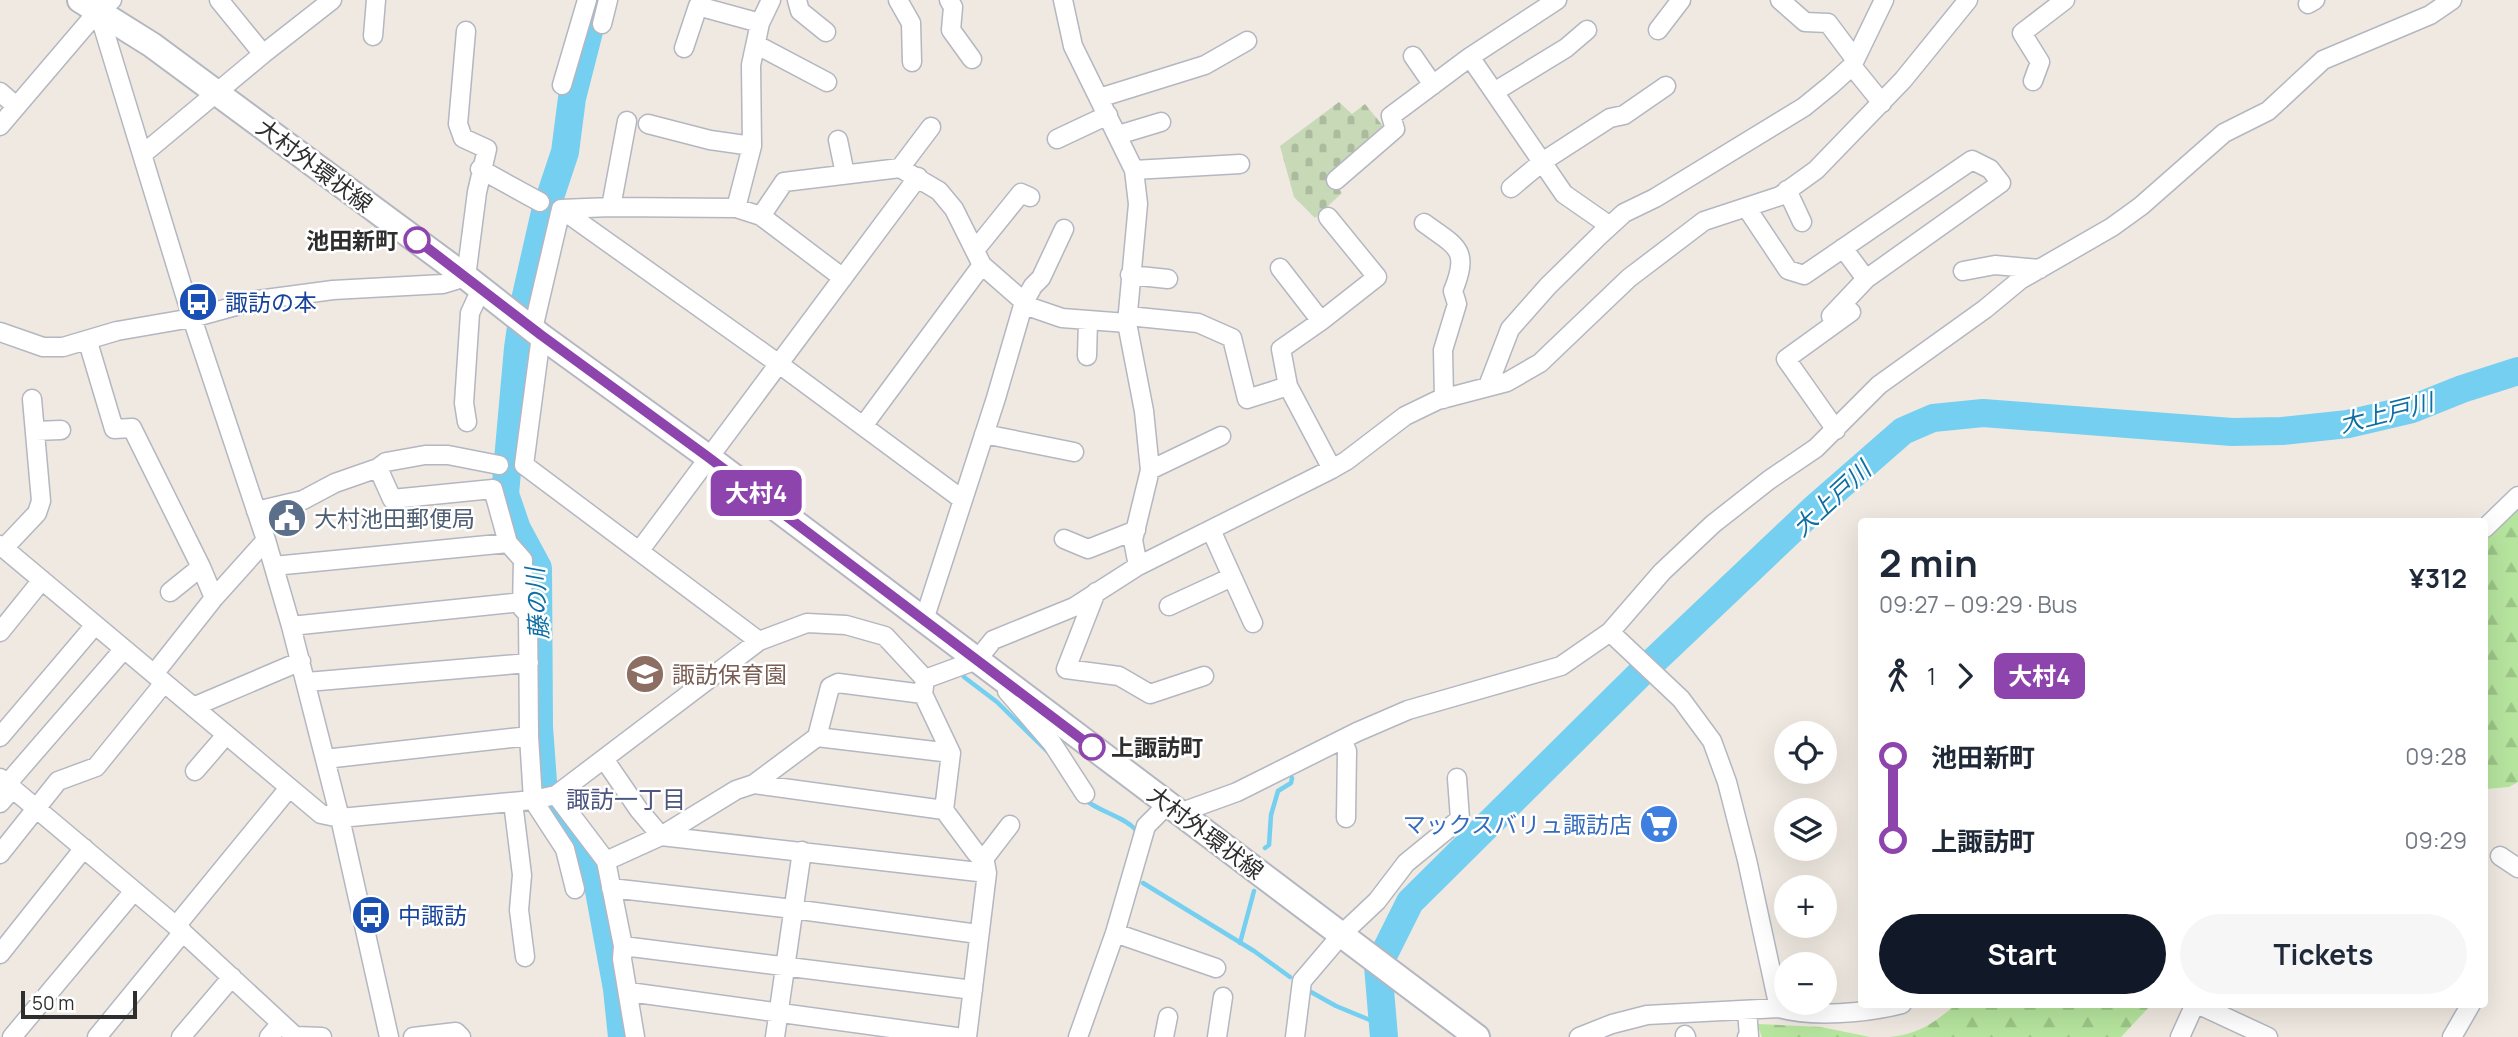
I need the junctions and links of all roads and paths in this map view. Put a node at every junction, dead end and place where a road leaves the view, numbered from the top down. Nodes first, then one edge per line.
1 (219, 0) edge
2 (332, 0) edge
3 (376, 0) edge
4 (587, 0) edge
5 (608, 0) edge
6 (771, 0) edge
7 (797, 0) edge
8 (898, 0) edge
9 (949, 0) edge
10 (1063, 0) edge
11 (1557, 0) edge
12 (1681, 0) edge
13 (1780, 0) edge
14 (1968, 0) edge
15 (2065, 0) edge
16 (2452, 0) edge
17 (1882, 1) edge
18 (96, 3) edge
19 (760, 23) junction
20 (602, 24) dead end
21 (1587, 30) dead end
22 (1658, 30) dead end
23 (466, 31) dead end
24 (826, 32) dead end
25 (373, 36) dead end
26 (1247, 41) dead end
27 (757, 45) junction
28 (684, 48) dead end
29 (263, 54) junction
30 (1413, 57) dead end
31 (1470, 57) junction
32 (972, 59) dead end
33 (912, 62) dead end
34 (1853, 63) junction
35 (2033, 81) dead end
36 (827, 82) dead end
37 (562, 85) dead end
38 (1433, 85) junction
39 (1666, 86) dead end
40 (217, 92) junction
41 (1494, 92) junction
42 (0, 93) edge
43 (1099, 98) junction
44 (1882, 103) junction
45 (16, 106) junction
46 (1108, 115) junction
47 (627, 121) dead end
48 (1161, 122) dead end
49 (648, 124) dead end
50 (0, 126) edge
51 (932, 127) dead end
52 (1118, 135) junction
53 (1057, 138) dead end
54 (838, 140) dead end
55 (752, 146) junction
56 (143, 154) junction
57 (1542, 162) junction
58 (1240, 164) dead end
59 (901, 168) junction
60 (480, 169) junction
61 (1135, 170) junction
62 (845, 174) junction
63 (918, 177) junction
64 (1336, 180) dead end
65 (1511, 188) dead end
66 (1787, 190) junction
67 (1030, 198) dead end
68 (540, 202) dead end
69 (611, 207) junction
70 (1746, 207) junction
71 (736, 208) junction
72 (561, 209) junction
73 (761, 216) junction
74 (1328, 216) dead end
75 (1802, 222) dead end
76 (1424, 223) dead end
77 (1610, 226) junction
78 (1065, 229) dead end
79 (1843, 248) junction
80 (979, 258) junction
81 (1280, 268) dead end
82 (2040, 269) junction
83 (1963, 271) dead end
84 (1130, 275) junction
85 (843, 278) junction
86 (1168, 279) dead end
87 (1866, 279) junction
88 (480, 288) junction
89 (1024, 302) junction
90 (1851, 312) dead end
91 (192, 318) junction
92 (1128, 319) junction
93 (1088, 320) junction
94 (1321, 321) junction
95 (535, 331) junction
96 (0, 332) edge
97 (1833, 332) junction
98 (88, 342) junction
99 (1087, 356) dead end
100 (779, 364) junction
101 (1288, 386) junction
102 (1488, 386) junction
103 (32, 399) dead end
104 (1444, 399) junction
105 (467, 422) dead end
106 (863, 426) junction
107 (61, 430) dead end
108 (1836, 430) junction
109 (35, 431) junction
110 (985, 434) junction
111 (1221, 436) dead end
112 (1074, 452) dead end
113 (708, 457) junction
114 (499, 465) dead end
115 (379, 468) junction
116 (1332, 469) junction
117 (1150, 470) junction
118 (2518, 496) edge
119 (963, 500) junction
120 (256, 511) junction
121 (2488, 525) edge
122 (1136, 530) junction
123 (1211, 530) junction
124 (1064, 539) dead end
125 (266, 540) junction
126 (508, 543) junction
127 (2, 547) edge
128 (640, 550) junction
129 (274, 566) junction
130 (1138, 566) junction
131 (201, 567) junction
132 (1232, 577) junction
133 (42, 580) junction
134 (170, 592) dead end
135 (1096, 592) junction
136 (214, 598) junction
137 (522, 602) junction
138 (1169, 606) dead end
139 (924, 620) junction
140 (1252, 624) dead end
141 (95, 625) junction
142 (291, 626) junction
143 (0, 632) edge
144 (1611, 632) junction
145 (759, 641) junction
146 (124, 649) junction
147 (976, 660) junction
148 (301, 661) junction
149 (529, 663) junction
150 (1204, 676) dead end
151 (159, 678) junction
152 (307, 682) junction
153 (924, 687) junction
154 (193, 707) junction
155 (226, 735) junction
156 (529, 736) junction
157 (0, 737) edge
158 (817, 737) junction
159 (1342, 740) junction
160 (951, 753) junction
161 (604, 759) junction
162 (326, 760) junction
163 (195, 771) dead end
164 (1457, 778) dead end
165 (7, 784) edge
166 (754, 784) junction
167 (289, 788) junction
168 (1085, 794) dead end
169 (555, 795) junction
170 (534, 800) junction
171 (513, 802) junction
172 (0, 803) edge
173 (1174, 808) junction
174 (37, 809) junction
175 (944, 810) junction
176 (340, 818) junction
177 (1346, 818) dead end
178 (1010, 825) dead end
179 (661, 836) junction
180 (84, 848) junction
181 (802, 851) junction
182 (0, 854) edge
183 (2500, 856) dead end
184 (606, 861) junction
185 (985, 866) junction
186 (2518, 868) edge
187 (611, 888) junction
188 (576, 889) dead end
189 (134, 891) junction
190 (793, 909) junction
191 (179, 929) junction
192 (1115, 933) junction
193 (978, 934) junction
194 (1346, 938) junction
195 (623, 946) junction
196 (0, 954) edge
197 (524, 957) dead end
198 (784, 966) junction
199 (1216, 968) dead end
200 (232, 977) junction
201 (1774, 982) edge
202 (972, 990) junction
203 (629, 992) junction
204 (1223, 997) dead end
205 (1774, 1008) edge
206 (1873, 1008) edge
207 (2194, 1008) edge
208 (2205, 1008) edge
209 (2469, 1008) edge
210 (1747, 1010) junction
211 (1837, 1012) edge
212 (778, 1013) junction
213 (1168, 1017) dead end
214 (281, 1023) junction
215 (295, 1036) edge
216 (1083, 1036) edge
217 (12, 1037) edge
218 (97, 1037) edge
219 (181, 1037) edge
220 (269, 1037) edge
221 (322, 1037) edge
222 (389, 1037) edge
223 (413, 1037) edge
224 (461, 1037) edge
225 (635, 1037) edge
226 (775, 1037) edge
227 (956, 1037) edge
228 (967, 1037) edge
229 (1164, 1037) edge
230 (1217, 1037) edge
231 (1294, 1037) edge
232 (1478, 1037) edge
233 (1580, 1037) edge
234 (1747, 1037) edge
235 (2180, 1037) edge
236 (2268, 1037) edge
237 (2452, 1037) edge

1 - 29 street
2 - 29 street
3 - 25 street
4 - 37 street
5 - 20 street
6 - 19 street
7 - 24 street
8 - 33 street
9 - 32 street
10 - 43 street
11 - 31 street
12 - 22 street
13 - 34 street
14 - 44 street
15 - 35 street
16 - 82 street
17 - 34 street
18 - 40 main road, 大村外環状線
18 - 45 street
18 - 56 street
19 - 27 street
19 - 28 street
21 - 41 street
23 - 60 street
26 - 43 street
27 - 36 street
27 - 55 street
29 - 40 street
30 - 38 street
31 - 38 street
31 - 41 street
34 - 44 street
34 - 77 street
38 - 64 street
39 - 57 street
40 - 56 street
40 - 88 main road, 大村外環状線
41 - 57 street
42 - 45 street
43 - 46 street
44 - 66 street
45 - 50 street
46 - 52 street
46 - 53 street
47 - 69 street
48 - 52 street
49 - 55 street
51 - 59 street
52 - 61 street
54 - 62 street
55 - 71 street
56 - 91 street
57 - 65 street
57 - 77 street
58 - 61 street
59 - 62 street
59 - 63 street
60 - 68 street
60 - 88 street
61 - 84 street
62 - 73 street
63 - 80 street
63 - 85 street
66 - 70 street
66 - 75 street
67 - 80 street
69 - 71 street
69 - 72 street
70 - 79 street
70 - 102 street
71 - 73 street
72 - 95 street
72 - 100 street
73 - 85 street
74 - 94 street
76 - 104 street
77 - 102 street
78 - 89 street
79 - 87 street
79 - 87 street
80 - 89 street
80 - 106 street
81 - 94 street
82 - 83 street
82 - 108 street
84 - 86 street
84 - 92 street
85 - 100 street
87 - 97 street
88 - 91 street
88 - 95 main road, 大村外環状線
88 - 105 street
89 - 93 street
89 - 110 street
90 - 97 street
91 - 98 street
91 - 120 street
92 - 93 street
92 - 101 street
92 - 117 street
93 - 99 street
94 - 101 street
95 - 113 main road, 大村外環状線
95 - 128 street
96 - 98 street
97 - 108 street
98 - 131 street
100 - 106 street
100 - 113 street
101 - 116 street
102 - 104 street
103 - 109 street
104 - 116 street
106 - 119 street
107 - 109 street
108 - 144 street
109 - 127 street
110 - 112 street
110 - 119 street
111 - 117 street
113 - 128 street
113 - 139 main road, 大村外環状線
114 - 115 street
115 - 120 street
115 - 126 street
116 - 123 street
117 - 122 street
118 - 121 street
119 - 139 street
120 - 125 street
122 - 124 street
122 - 130 street
123 - 130 street
123 - 132 street
125 - 129 street
125 - 136 street
126 - 129 street
126 - 137 street
127 - 133 street
128 - 145 street
129 - 142 street
130 - 135 street
131 - 134 street
131 - 136 street
132 - 138 street
132 - 140 street
133 - 141 street
133 - 143 street
135 - 147 street
135 - 150 street
136 - 151 street
137 - 142 street
137 - 149 street
139 - 147 main road, 大村外環状線
141 - 146 street
141 - 157 street
142 - 148 street
144 - 159 street
144 - 201 street
145 - 153 street
145 - 161 street
146 - 151 street
146 - 165 street
147 - 153 street
147 - 168 street
147 - 173 main road, 大村外環状線
148 - 152 street
148 - 154 street
149 - 152 street
149 - 156 street
151 - 154 street
151 - 174 street
152 - 162 street
153 - 158 street
153 - 160 street
154 - 155 street
155 - 163 street
155 - 167 street
156 - 162 street
156 - 170 street
158 - 160 street
158 - 166 street
159 - 173 street
159 - 177 street
160 - 175 street
161 - 169 street
161 - 179 street
162 - 176 street
164 - 194 street
165 - 172 street
165 - 174 street
166 - 175 street
166 - 179 street
167 - 176 street
167 - 191 street
169 - 170 street
169 - 184 street
170 - 171 street
170 - 188 street
171 - 176 street
171 - 197 street
173 - 192 street
173 - 194 main road, 大村外環状線
174 - 180 street
174 - 182 street
175 - 185 street
176 - 222 street
178 - 185 street
179 - 181 street
179 - 184 street
180 - 189 street
180 - 196 street
181 - 185 street
181 - 190 street
183 - 186 street
184 - 187 street
185 - 193 street
187 - 190 street
187 - 195 street
189 - 191 street
189 - 217 street
190 - 193 street
190 - 198 street
191 - 200 street
191 - 218 street
192 - 199 street
192 - 216 street
193 - 202 street
194 - 231 street
194 - 232 main road, 大村外環状線
195 - 198 street
195 - 203 street
198 - 202 street
198 - 212 street
200 - 214 street
200 - 219 street
202 - 228 street
203 - 212 street
203 - 225 street
204 - 230 street
205 - 210 street
206 - 211 street
207 - 235 street
208 - 236 street
209 - 237 street
210 - 233 street
210 - 234 street
212 - 226 street
212 - 227 street
213 - 229 street
214 - 215 street
214 - 220 street
215 - 221 street
223 - 224 street

